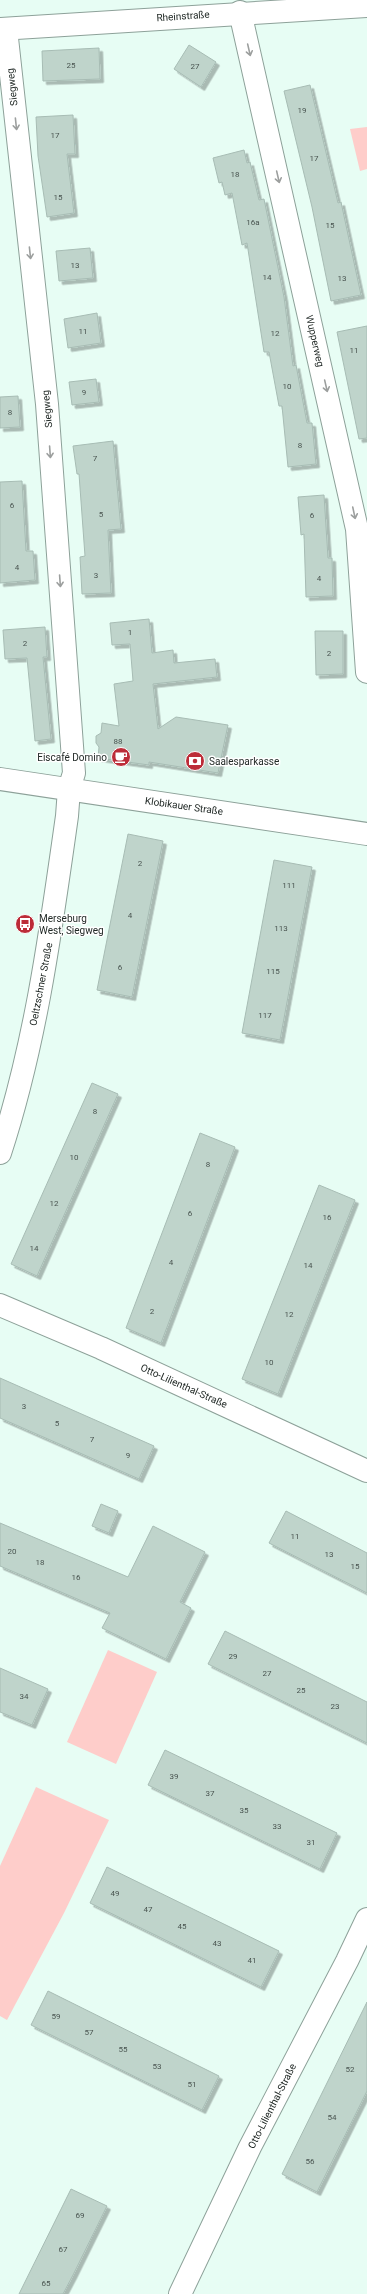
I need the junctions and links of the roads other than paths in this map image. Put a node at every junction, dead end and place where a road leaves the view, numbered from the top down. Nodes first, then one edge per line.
1 (367, 6) edge
2 (240, 12) junction
3 (3, 29) edge
4 (367, 672) edge
5 (0, 779) edge
6 (69, 789) junction
7 (367, 834) edge
8 (0, 1153) edge
9 (0, 1305) edge
10 (367, 1471) edge
11 (367, 1919) edge
12 (180, 2294) edge

1 - 2 street, Rheinstraße
2 - 3 street, Rheinstraße
2 -> 4 street, Wupperweg
3 -> 6 street, Siegweg
5 - 6 street, Klobikauer Straße
6 - 7 street, Klobikauer Straße
6 - 8 street, Oeltzschner Straße
9 - 10 street, Otto-Lilienthal-Straße
11 - 12 street, Otto-Lilienthal-Straße

